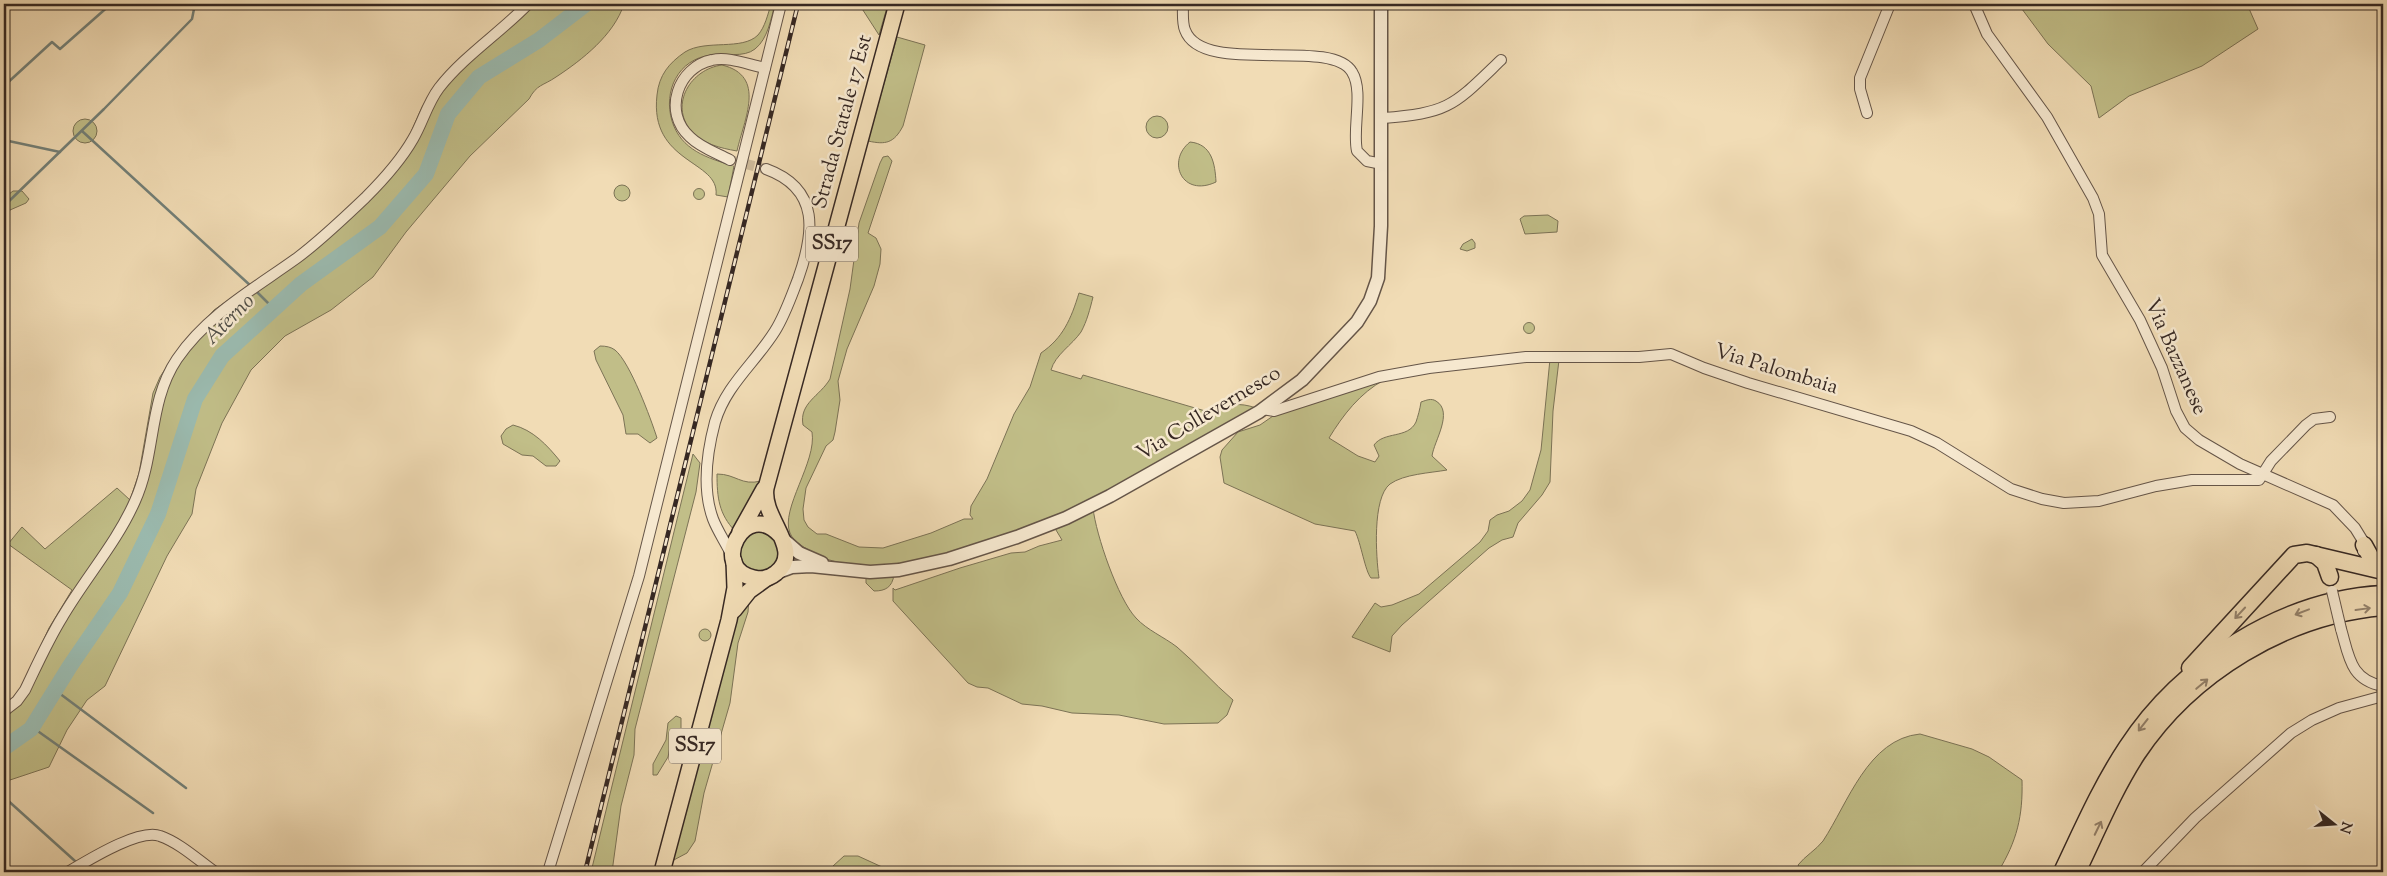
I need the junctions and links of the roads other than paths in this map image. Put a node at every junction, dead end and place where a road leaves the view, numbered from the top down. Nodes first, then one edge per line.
1 (528, 4) edge
2 (781, 4) edge
3 (897, 4) edge
4 (1183, 4) edge
5 (1381, 4) edge
6 (1890, 4) edge
7 (1974, 4) edge
8 (1501, 60) dead end
9 (765, 68) junction
10 (1867, 113) dead end
11 (1383, 118) junction
12 (730, 160) tunnel mouth
13 (1382, 164) junction
14 (766, 169) tunnel mouth
15 (1263, 409) junction
16 (2330, 417) dead end
17 (2263, 476) junction
18 (767, 483) junction
19 (716, 526) junction
20 (739, 534) junction
21 (782, 537) junction
22 (2364, 545) junction
23 (2316, 555) junction
24 (733, 559) junction
25 (2352, 564) junction
26 (839, 568) junction
27 (2383, 571) edge
28 (772, 575) junction
29 (2331, 584) junction
30 (2383, 594) edge
31 (2383, 607) edge
32 (729, 620) junction
33 (2383, 686) edge
34 (2383, 696) edge
35 (2157, 710) junction
36 (4, 711) edge
37 (68, 872) edge
38 (215, 872) edge
39 (548, 872) edge
40 (662, 872) edge
41 (2062, 872) edge
42 (2077, 872) edge
43 (2143, 872) edge

1 - 36 street
2 - 9 street
3 - 18 main road, Strada Statale 17 Est / SS17
4 - 13 street
5 - 11 street, Via Collevernesco
6 - 10 street
7 - 17 street, Via Bazzanese
8 - 11 street
9 - 12 street
9 - 39 street
11 - 13 street, Via Collevernesco
13 - 15 street, Via Collevernesco
14 - 19 street
15 - 17 street, Via Palombaia
15 - 26 street, Via Collevernesco
16 - 17 street
17 - 22 street, Via Bazzanese
18 - 20 main road, Strada Statale 17 Est / SS17
18 - 21 main road, Strada Statale 17 Est / SS17
19 - 20 street
19 - 24 street
20 - 21 main road
20 - 24 main road, SS17
21 - 26 street, Via Collevernesco
21 - 28 main road, SS17
22 - 25 street
22 - 27 highway
23 - 25 highway
23 - 29 highway
23 -> 35 highway
24 - 28 main road
24 - 32 main road, SS17
25 - 27 highway
25 - 29 street
26 - 28 street, Via Collevernesco
28 - 32 main road, SS17
29 - 33 street, bridge
30 -> 35 highway
42 -> 31 highway
32 - 40 main road, SS17
34 - 43 street
35 -> 41 highway
37 - 38 street

